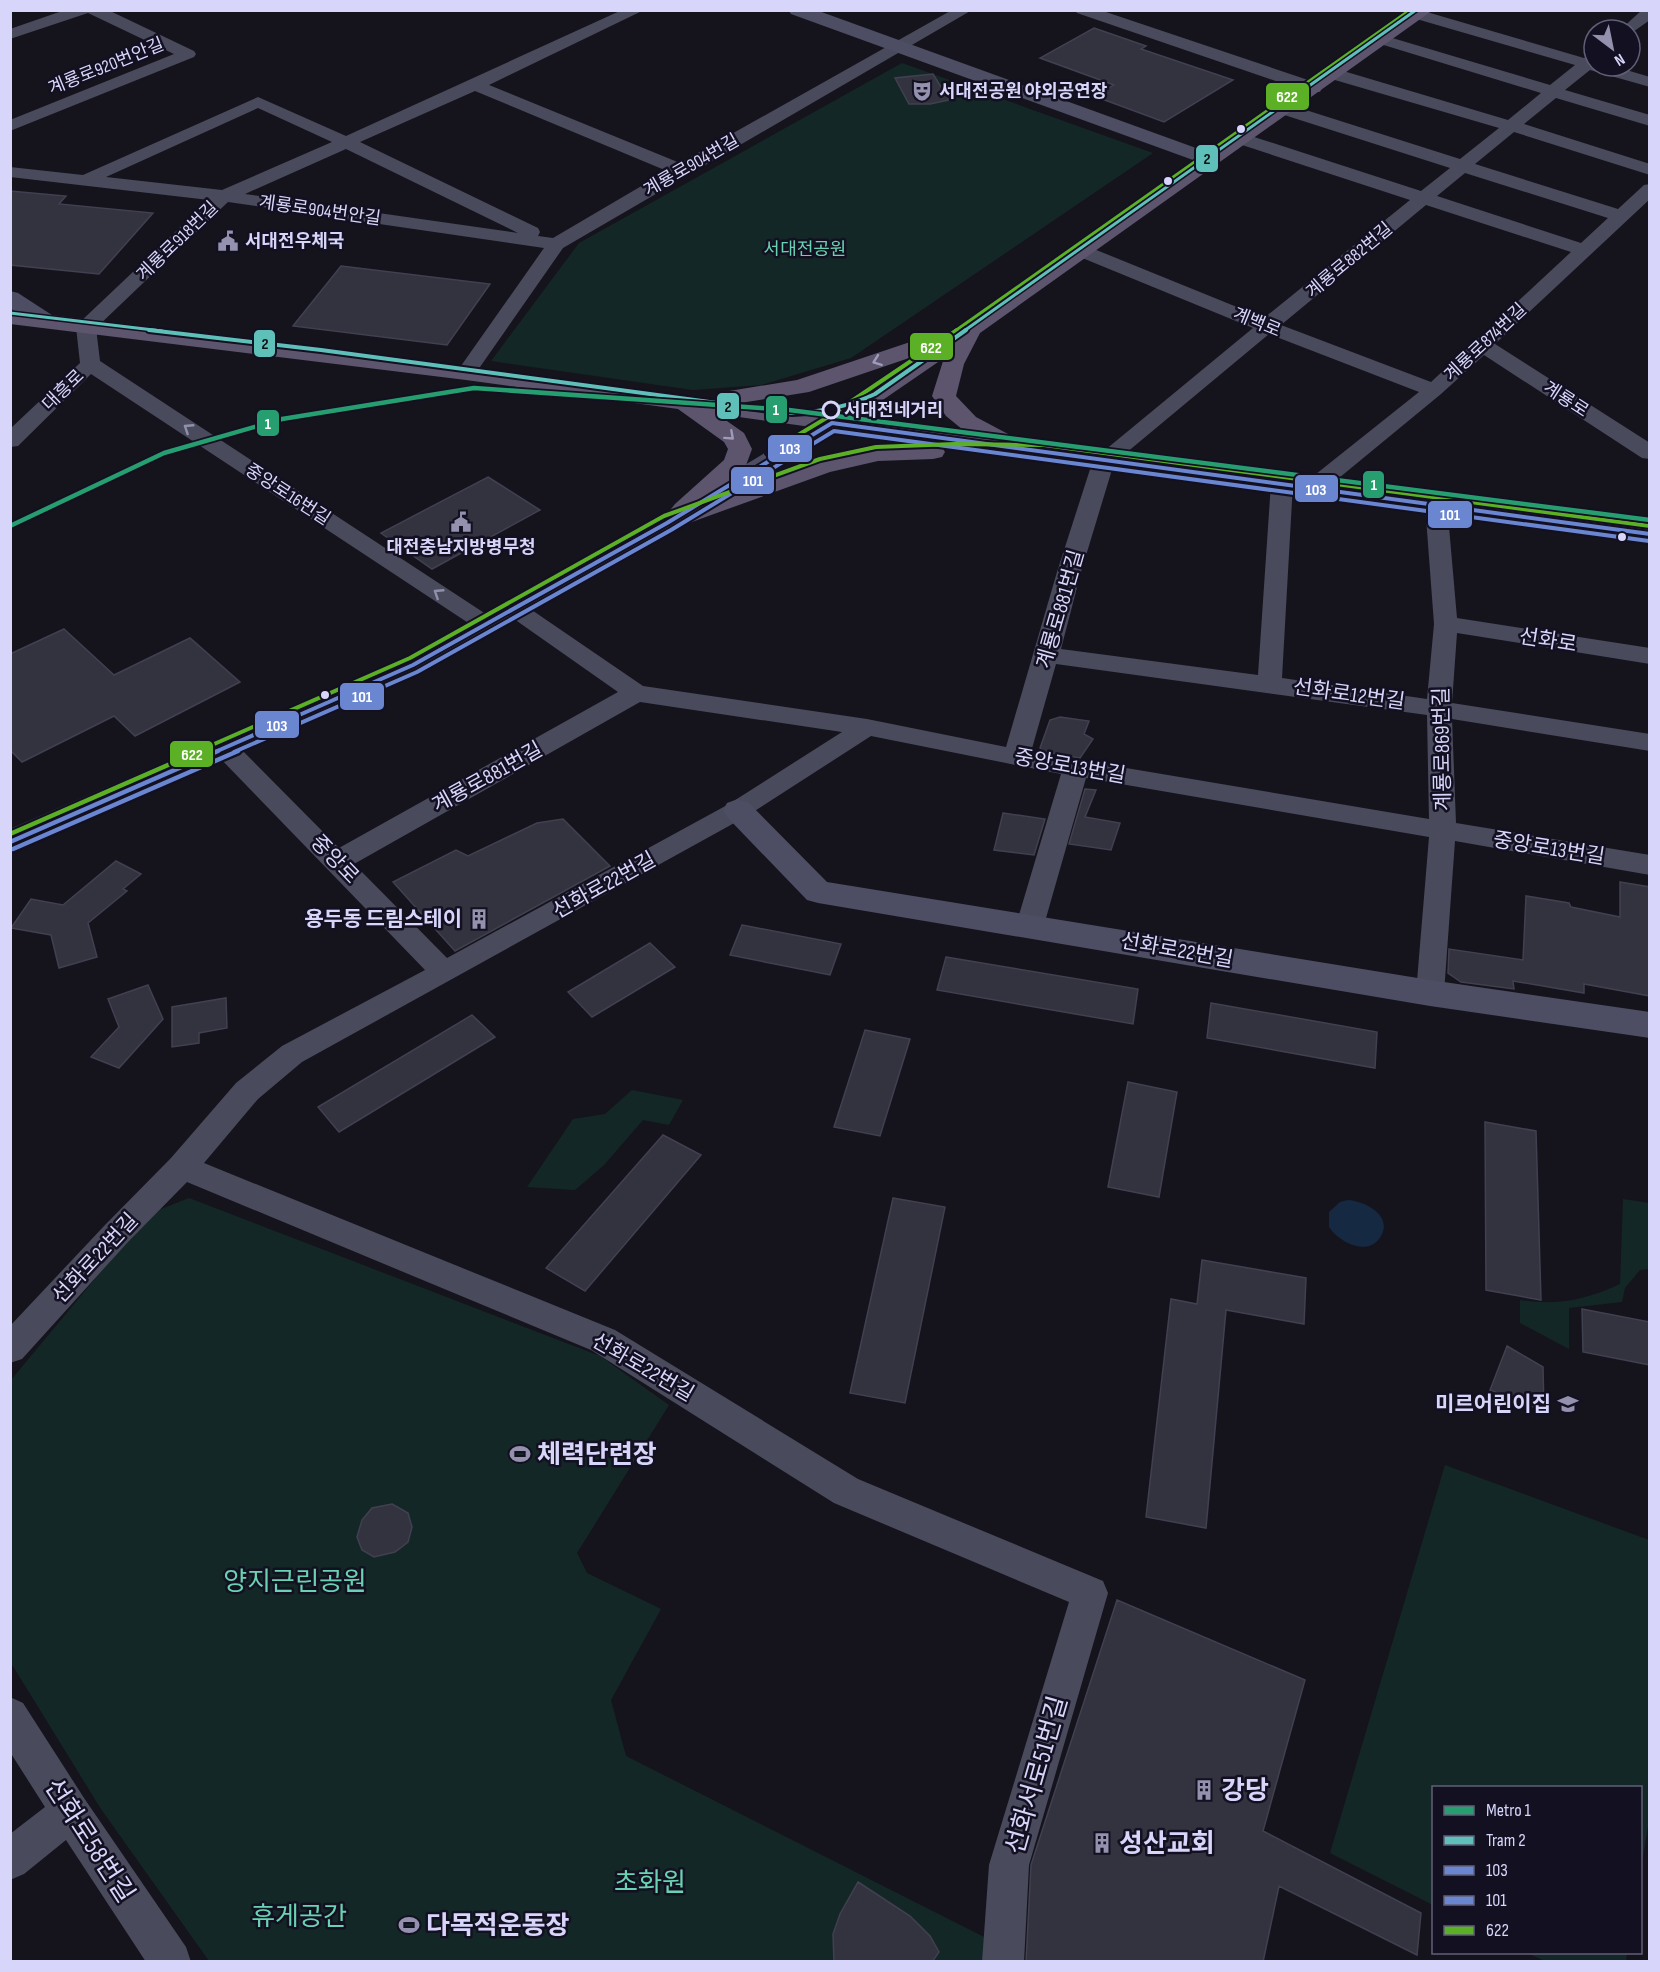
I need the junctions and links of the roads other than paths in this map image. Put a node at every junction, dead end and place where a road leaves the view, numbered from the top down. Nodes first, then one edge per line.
1 (82, 10) edge
2 (94, 10) edge
3 (636, 10) edge
4 (797, 10) edge
5 (964, 10) edge
6 (1083, 10) edge
7 (1421, 13) edge
8 (10, 34) edge
9 (1383, 40) junction
10 (897, 47) junction
11 (1582, 59) edge
12 (1582, 68) edge
13 (1334, 74) junction
14 (476, 85) junction
15 (1314, 88) junction
16 (1553, 92) junction
17 (1284, 109) junction
18 (1650, 121) edge
19 (10, 126) edge
20 (1512, 126) junction
21 (1242, 139) junction
22 (344, 141) junction
23 (1211, 160) junction
24 (1463, 166) junction
25 (681, 170) junction
26 (1650, 170) edge
27 (10, 172) edge
28 (84, 180) junction
29 (1650, 189) edge
30 (224, 196) junction
31 (1425, 198) junction
32 (1620, 216) junction
33 (555, 244) junction
34 (1584, 250) junction
35 (1082, 251) junction
36 (10, 298) edge
37 (10, 317) edge
38 (47, 322) junction
39 (86, 327) junction
40 (1268, 327) junction
41 (972, 328) junction
42 (1482, 345) junction
43 (90, 364) junction
44 (466, 372) junction
45 (1434, 390) junction
46 (683, 402) junction
47 (832, 423) junction
48 (10, 441) edge
49 (1043, 452) junction
50 (1650, 453) edge
51 (1104, 460) junction
52 (1282, 483) junction
53 (1314, 487) junction
54 (1436, 504) junction
55 (667, 523) junction
56 (1650, 534) edge
57 (515, 609) junction
58 (1446, 624) junction
59 (487, 625) junction
60 (1047, 655) junction
61 (1650, 656) edge
62 (1270, 682) junction
63 (636, 693) junction
64 (1439, 707) junction
65 (867, 727) junction
66 (1650, 743) edge
67 (225, 748) junction
68 (1016, 758) junction
69 (1076, 767) junction
70 (746, 805) junction
71 (1443, 830) junction
72 (10, 842) edge
73 (338, 861) junction
74 (1650, 865) edge
75 (1030, 925) junction
76 (444, 972) junction
77 (1430, 993) junction
78 (1650, 1026) edge
79 (182, 1167) junction
80 (10, 1349) edge
81 (1090, 1593) joint
82 (10, 1716) edge
83 (70, 1812) junction
84 (10, 1860) edge
85 (171, 1962) edge
86 (1004, 1962) edge

1 - 8 street
2 - 19 street, 계룡로920번안길
3 - 14 street, 계룡로918번길
4 - 10 main road
5 - 10 street, 계룡로904번길
6 - 15 street
7 - 9 main road
7 - 11 street
9 - 13 main road
9 - 16 street
10 - 23 main road
10 - 25 street, 계룡로904번길
12 - 16 street, 계룡로882번길
13 - 15 main road
13 - 20 street
14 - 22 street, 계룡로918번길
14 - 25 street
15 - 17 main road
16 - 18 street
16 - 20 street, 계룡로882번길
17 - 21 main road
17 - 24 street
20 - 24 street, 계룡로882번길
20 - 26 street
21 - 23 main road
21 - 31 street
22 - 28 street
22 - 30 street, 계룡로918번길
22 - 33 street
23 - 35 main road
24 - 31 street, 계룡로882번길
24 - 32 street
25 - 33 street, 계룡로904번길
27 - 28 street, 계룡로904번안길
28 - 30 street, 계룡로904번안길
29 - 32 street, 계룡로874번길
30 - 33 street, 계룡로904번안길
30 - 39 street, 계룡로918번길
31 - 34 street
31 - 40 street, 계룡로882번길
32 - 34 street, 계룡로874번길
33 - 44 street, 계룡로904번길
34 - 42 street, 계룡로874번길
35 - 40 street, 계백로
35 - 41 main road
36 - 38 main road
37 - 38 main road
38 - 39 main road
39 - 43 street, 대흥로
39 - 44 main road
40 - 45 street, 계백로
40 - 51 street, 계룡로882번길
41 -> 46 main road
41 - 47 main road
41 - 49 main road
42 - 45 street, 계룡로874번길
42 - 50 street, 계룡로
43 - 48 street, 대흥로
59 -> 43 street, 중앙로16번길
44 - 46 main road
45 - 53 street, 계룡로874번길
46 - 47 main road
46 -> 55 main road
47 - 49 main road
47 - 55 main road
49 - 51 main road
49 - 55 main road
51 - 52 main road
51 - 60 street, 계룡로881번길
52 - 53 main road
52 - 62 street
53 - 54 main road
54 - 56 main road
54 - 58 street, 계룡로869번길
55 - 57 main road
57 - 59 main road
57 - 63 street, 중앙로13번길
58 - 61 street, 선화로
58 - 64 street, 계룡로869번길
59 - 67 main road
60 - 62 street, 선화로12번길
60 - 68 street, 계룡로881번길
62 - 64 street, 선화로12번길
63 - 65 street, 중앙로13번길
63 - 73 street, 계룡로881번길
64 - 66 street, 선화로12번길
64 - 71 street, 계룡로869번길
65 - 68 street, 중앙로13번길
65 - 70 street
67 - 72 main road
67 - 73 street, 중앙로
68 - 69 street, 중앙로13번길
69 - 71 street, 중앙로13번길
69 - 75 street
70 - 75 main road, 선화로22번길
70 - 76 street, 선화로22번길
71 - 74 street, 중앙로13번길
71 - 77 street, 계룡로869번길
73 - 76 street, 중앙로
75 - 77 main road, 선화로22번길
76 - 79 street, 선화로22번길
77 - 78 main road, 선화로22번길
79 - 80 street, 선화로22번길
79 - 81 street, 선화로22번길
81 - 86 street, 선화서로51번길
82 - 83 street, 선화로58번길
83 - 84 street
83 - 85 street, 선화로58번길

